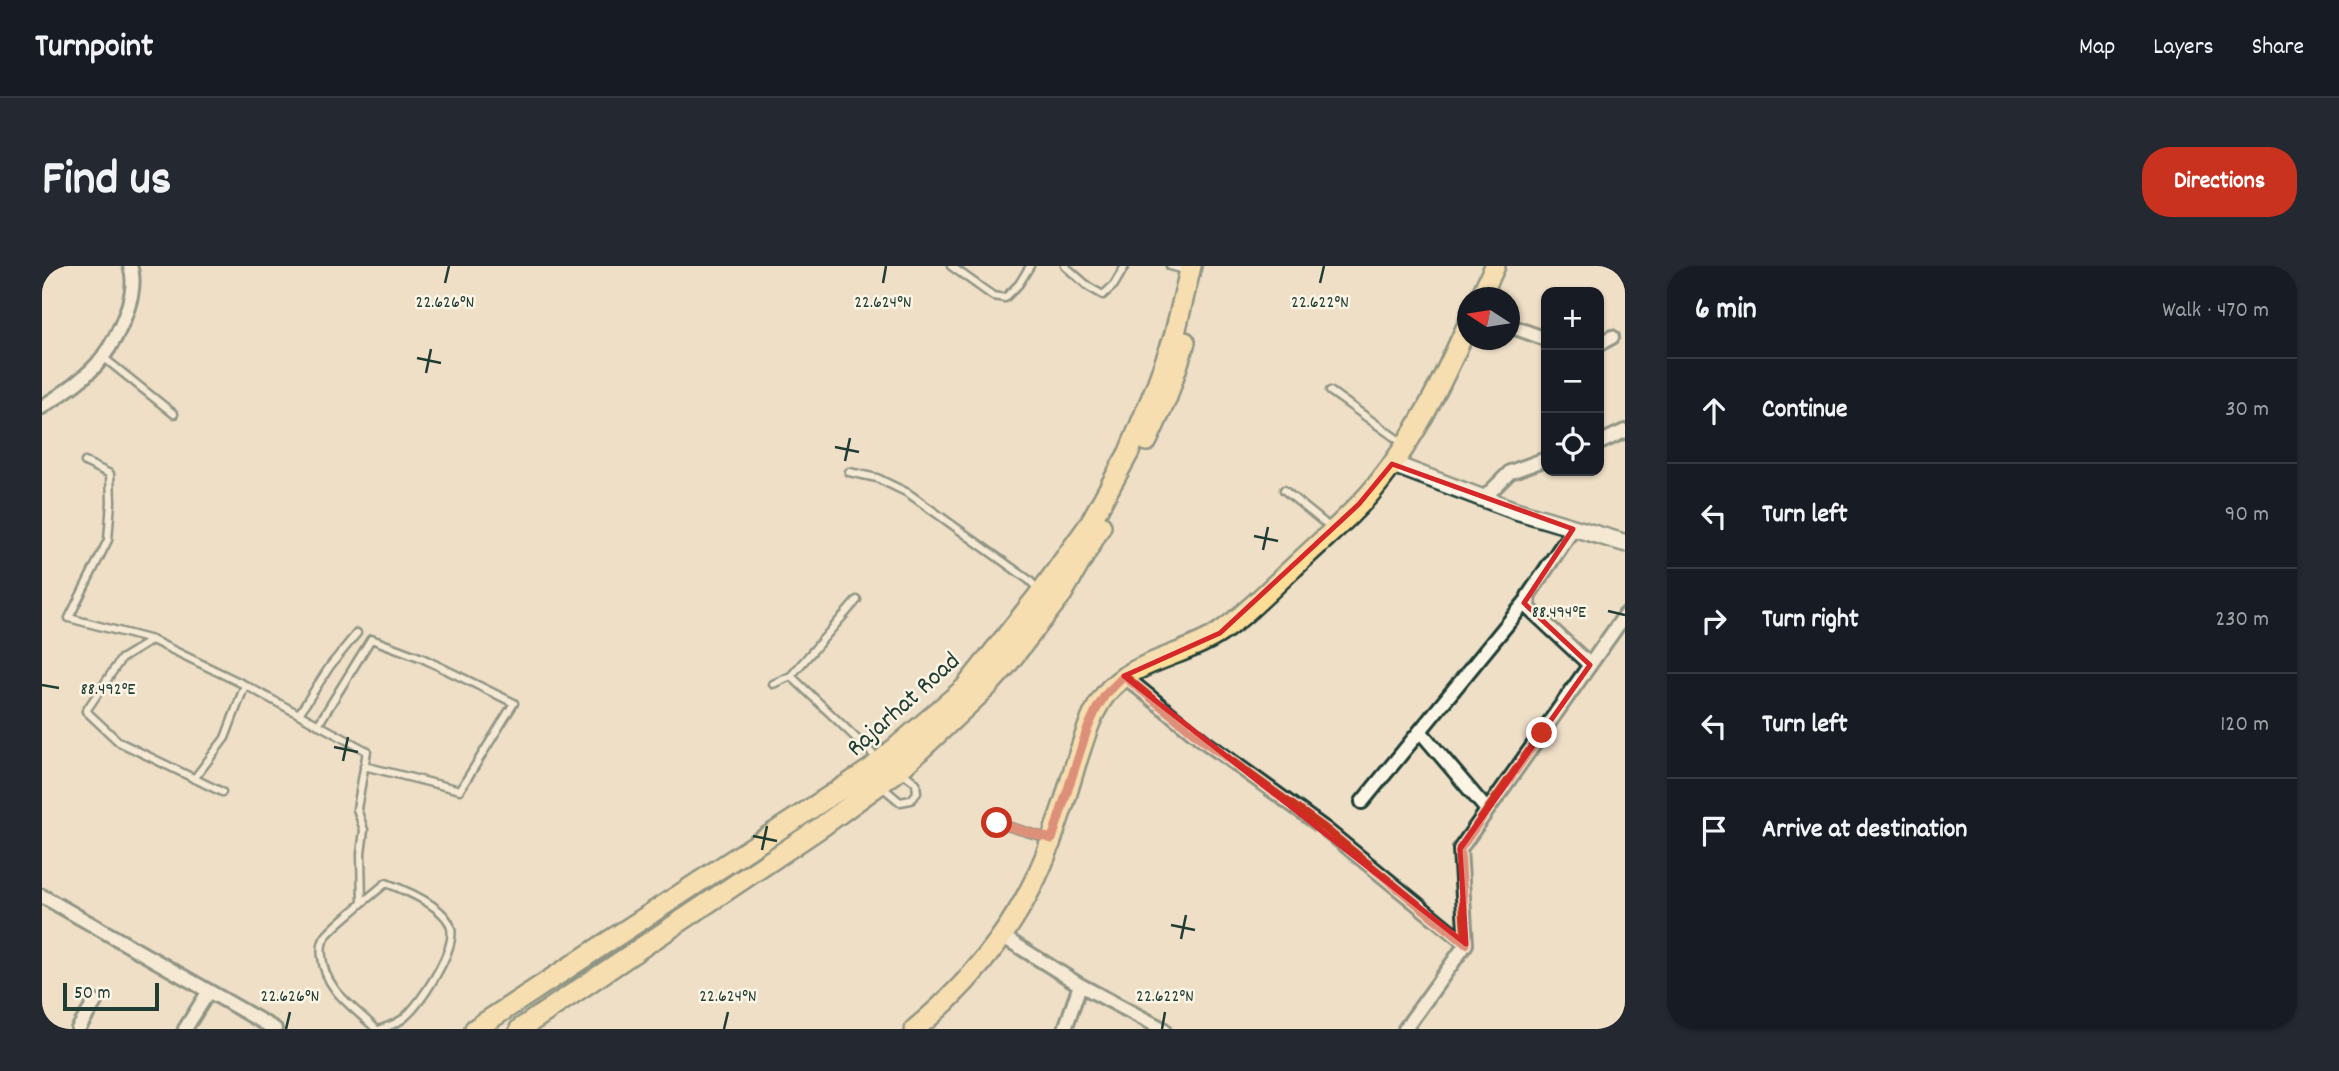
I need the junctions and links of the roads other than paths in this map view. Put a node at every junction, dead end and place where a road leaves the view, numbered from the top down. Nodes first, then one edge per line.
1 (130, 266) edge
2 (951, 266) edge
3 (1030, 266) edge
4 (1065, 266) edge
5 (1125, 266) edge
6 (1170, 266) edge
7 (1495, 266) edge
8 (1195, 268) edge
9 (1485, 287) edge
10 (1520, 330) edge
11 (1612, 337) dead end
12 (1541, 338) edge
13 (1604, 341) edge
14 (1457, 347) edge
15 (103, 357) junction
16 (1330, 391) dead end
17 (42, 407) edge
18 (174, 414) dead end
19 (1625, 431) edge
20 (1604, 441) edge
21 (1405, 445) junction
22 (1541, 461) edge
23 (85, 462) dead end
24 (1392, 464) junction
25 (849, 472) dead end
26 (1284, 490) dead end
27 (1484, 498) junction
28 (1573, 529) junction
29 (1334, 530) junction
30 (1625, 543) edge
31 (1041, 592) junction
32 (857, 600) dead end
33 (1527, 600) junction
34 (1625, 615) edge
35 (358, 633) dead end
36 (152, 640) junction
37 (1590, 666) junction
38 (790, 676) junction
39 (1124, 676) junction
40 (773, 684) dead end
41 (245, 685) junction
42 (299, 714) junction
43 (318, 725) junction
44 (1420, 731) junction
45 (364, 766) junction
46 (883, 769) junction
47 (194, 779) junction
48 (222, 792) dead end
49 (1362, 803) dead end
50 (1487, 810) junction
51 (997, 823) dead end
52 (1052, 839) junction
53 (42, 896) edge
54 (362, 903) junction
55 (1002, 936) junction
56 (1466, 944) junction
57 (1080, 985) junction
58 (209, 991) junction
59 (95, 1002) dead end
60 (268, 1027) edge
61 (78, 1029) edge
62 (185, 1029) edge
63 (378, 1029) edge
64 (475, 1029) edge
65 (520, 1029) edge
66 (915, 1029) edge
67 (1065, 1029) edge
68 (1163, 1029) edge
69 (1405, 1029) edge

1 - 15 street
2 - 3 lane
4 - 5 lane
6 - 8 lane
7 - 9 main road
8 - 31 main road, Rajarhat Road
8 - 46 main road
10 - 12 street
11 - 13 street
14 - 21 main road
15 - 17 street
15 - 18 lane
16 - 21 lane
19 - 20 street
21 - 24 main road
22 - 27 street
23 - 36 lane
24 - 27 street
24 - 29 main road
25 - 31 lane
26 - 29 lane
27 - 28 street
28 - 30 street
28 - 33 street
29 - 39 main road
31 - 46 main road, Rajarhat Road
32 - 38 lane
33 - 37 street
33 - 44 street
34 - 37 street
35 - 42 lane
36 - 41 lane
36 - 47 lane
37 - 50 street
38 - 40 lane
38 - 46 lane
39 - 52 main road
39 - 56 street
41 - 42 lane
41 - 47 lane
42 - 43 lane
43 - 45 lane
43 - 45 lane
44 - 49 street
44 - 50 street
45 - 54 lane
46 - 46 lane
46 - 64 main road, Rajarhat Road
46 - 65 main road
47 - 48 lane
50 - 56 street
51 - 52 lane
52 - 55 main road
53 - 58 street
54 - 63 lane
54 - 63 lane
55 - 57 street
55 - 66 main road
56 - 69 street
57 - 67 street
57 - 68 street
58 - 60 street
58 - 62 street
59 - 61 street

